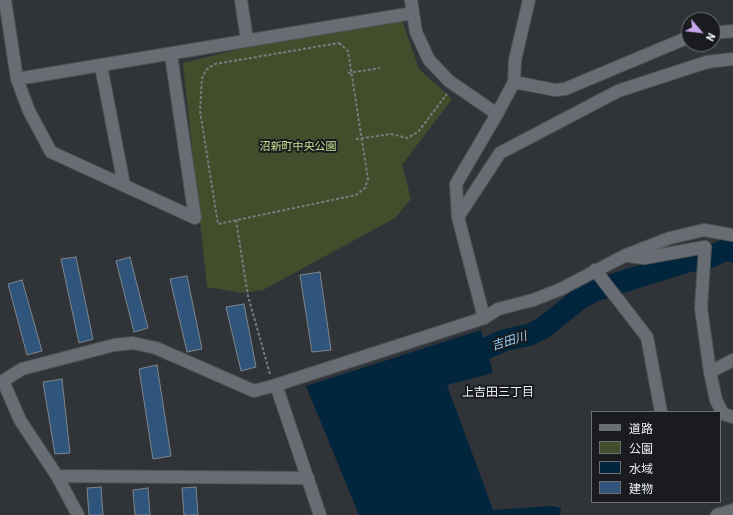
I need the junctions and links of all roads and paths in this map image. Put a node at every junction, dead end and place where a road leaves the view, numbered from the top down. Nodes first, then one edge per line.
1 (5, 0) edge
2 (241, 0) edge
3 (411, 0) edge
4 (530, 0) edge
5 (413, 13) junction
6 (733, 31) edge
7 (721, 32) edge
8 (247, 40) junction
9 (681, 40) edge
10 (171, 55) junction
11 (733, 59) edge
12 (101, 66) junction
13 (380, 68) dead end
14 (352, 72) junction
15 (348, 73) dead end
16 (17, 79) junction
17 (514, 82) junction
18 (449, 91) dead end
19 (497, 114) junction
20 (361, 138) junction
21 (356, 139) dead end
22 (124, 185) junction
23 (458, 217) junction
24 (236, 220) junction
25 (733, 235) edge
26 (626, 255) junction
27 (595, 270) junction
28 (484, 318) junction
29 (733, 360) edge
30 (710, 372) junction
31 (274, 381) junction
32 (661, 411) edge
33 (725, 415) edge
34 (57, 476) junction
35 (308, 478) junction
36 (733, 510) edge
37 (78, 515) edge
38 (320, 515) edge
39 (717, 515) edge

1 - 16 street
2 - 8 street
3 - 5 street
4 - 17 street
5 - 8 street
5 - 19 street
6 - 7 street
8 - 10 street
9 - 17 street
10 - 12 street
10 - 22 street
11 - 23 street
12 - 16 street
12 - 22 street
13 - 14 path
14 - 15 path
14 - 20 path
14 - 24 path
16 - 22 street
17 - 19 street
18 - 20 path
19 - 23 street
20 - 21 path
20 - 24 path
23 - 28 street
24 - 31 path
25 - 26 street
26 - 27 street
26 - 30 street
27 - 28 street
27 - 32 street
28 - 31 street
29 - 30 street
30 - 33 street
31 - 34 street
31 - 35 street
34 - 35 street
34 - 37 street
35 - 38 street
36 - 39 street

